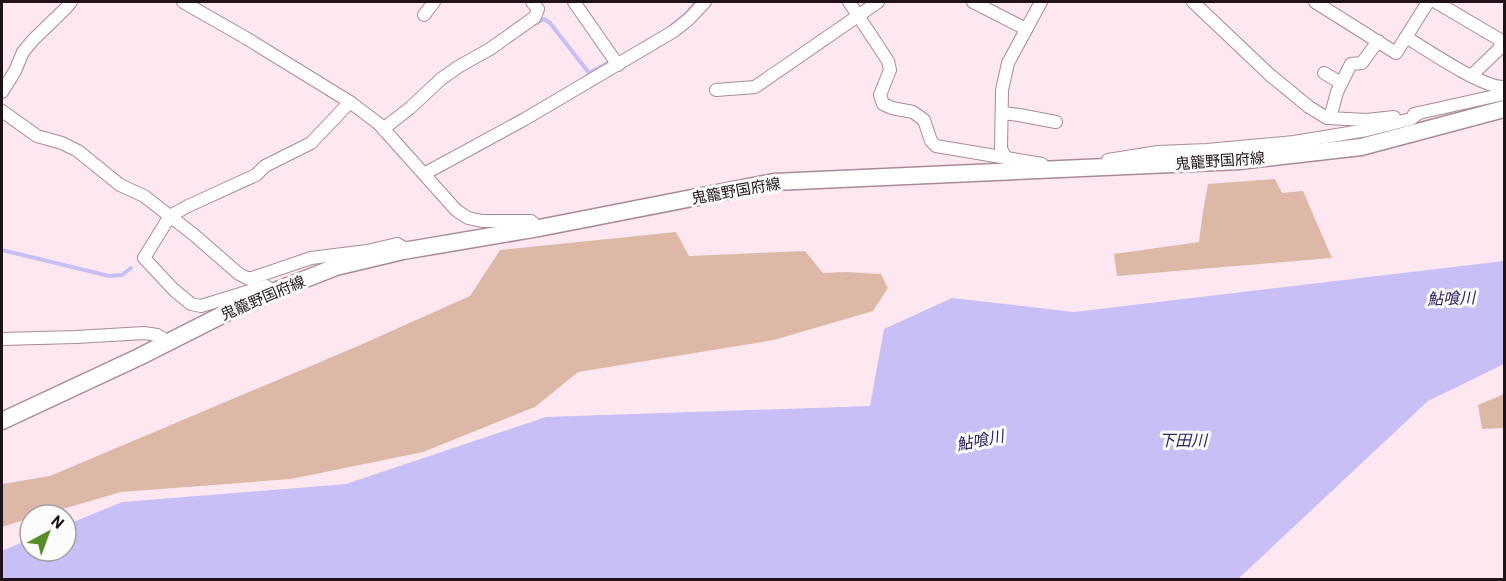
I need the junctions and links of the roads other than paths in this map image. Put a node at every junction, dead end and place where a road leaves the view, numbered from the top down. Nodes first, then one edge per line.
1 (71, 2) edge
2 (183, 2) edge
3 (434, 2) edge
4 (532, 2) edge
5 (574, 2) edge
6 (705, 2) edge
7 (849, 2) edge
8 (878, 2) edge
9 (973, 2) edge
10 (1041, 2) edge
11 (1193, 2) edge
12 (1315, 2) edge
13 (1428, 2) edge
14 (1436, 2) edge
15 (424, 15) dead end
16 (859, 15) junction
17 (1026, 29) junction
18 (1406, 37) junction
19 (1378, 41) junction
20 (618, 64) junction
21 (1324, 74) dead end
22 (1471, 76) junction
23 (1341, 83) junction
24 (716, 90) dead end
25 (2, 92) edge
26 (1502, 97) edge
27 (1453, 100) dead end
28 (350, 102) junction
29 (2, 111) edge
30 (1003, 113) junction
31 (1419, 113) junction
32 (1330, 118) junction
33 (1056, 122) dead end
34 (383, 129) junction
35 (1006, 158) junction
36 (1070, 169) junction
37 (424, 174) junction
38 (170, 216) junction
39 (539, 228) junction
40 (408, 250) junction
41 (274, 292) junction
42 (2, 339) edge
43 (169, 342) junction
44 (2, 421) edge

1 - 25 street
2 - 28 street
3 - 15 street
4 - 34 street
5 - 20 street
6 - 20 street
7 - 16 street
8 - 16 street
9 - 17 street
10 - 17 street
11 - 32 street
12 - 19 street
13 - 18 street
14 - 22 street
16 - 24 street
16 - 35 street
17 - 30 street
18 - 19 street
18 - 22 street
19 - 23 street
20 - 37 street
21 - 23 street
22 - 26 street
23 - 32 street
26 - 27 street
26 - 31 street
26 - 36 main road, 鬼籠野国府線
28 - 34 street
28 - 38 street
29 - 38 street
30 - 33 street
30 - 35 street
31 - 32 street
31 - 36 street
34 - 37 street
35 - 36 street
36 - 39 main road, 鬼籠野国府線
37 - 39 street
38 - 40 street
38 - 41 street
39 - 40 main road, 鬼籠野国府線
40 - 41 main road, 鬼籠野国府線
41 - 43 main road, 鬼籠野国府線
42 - 43 street
43 - 44 main road, 鬼籠野国府線

